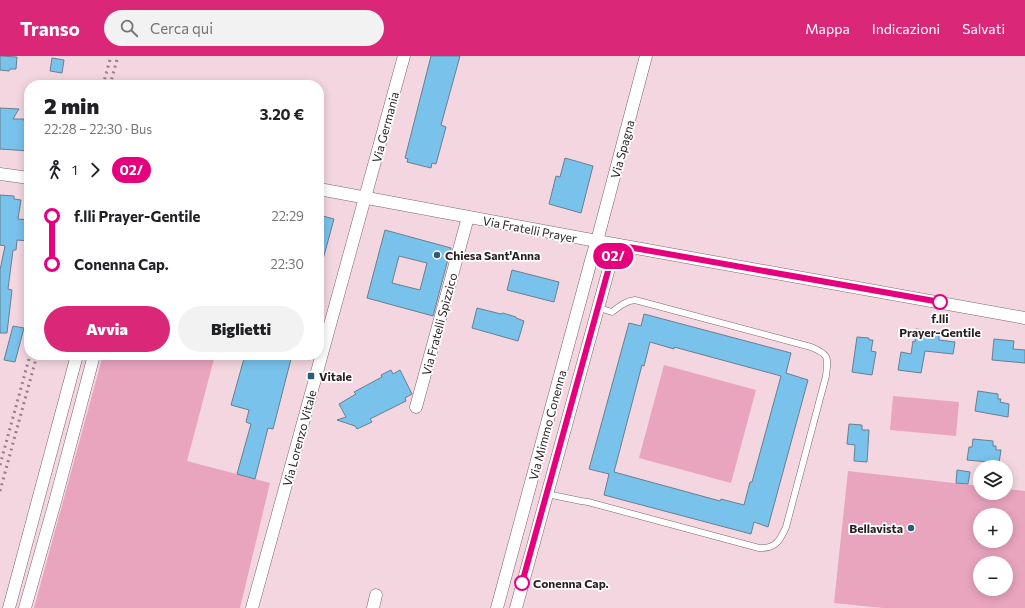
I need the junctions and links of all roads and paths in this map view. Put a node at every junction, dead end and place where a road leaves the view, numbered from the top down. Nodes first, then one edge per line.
1 (403, 56) edge
2 (646, 56) edge
3 (0, 174) edge
4 (24, 177) edge
5 (324, 190) edge
6 (365, 198) junction
7 (468, 217) junction
8 (597, 242) junction
9 (617, 245) junction
10 (599, 308) junction
11 (1025, 318) edge
12 (324, 347) edge
13 (76, 360) edge
14 (93, 360) edge
15 (320, 360) edge
16 (416, 407) dead end
17 (529, 489) junction
18 (547, 494) junction
19 (523, 511) junction
20 (541, 515) junction
21 (376, 595) dead end
22 (9, 608) edge
23 (25, 608) edge
24 (252, 608) edge
25 (373, 608) edge
26 (497, 608) edge
27 (516, 608) edge

1 - 6 street, Via Germania
2 - 8 street, Via Spagna
3 - 4 street
5 - 6 street, Via Fratelli Prayer
6 - 7 street, Via Fratelli Prayer
6 - 12 street, Via Lorenzo Vitale
7 - 8 street, Via Fratelli Prayer
7 - 16 street, Via Fratelli Spizzico
8 - 9 street, Via Fratelli Prayer
8 - 17 street, Via Mimmo Conenna
9 - 10 street, Via Mimmo Conenna
9 - 11 street, Via Fratelli Prayer
10 - 18 street, Via Mimmo Conenna
10 - 18 lane
13 - 22 street
14 - 23 street
15 - 24 street, Via Lorenzo Vitale
17 - 18 street
17 - 19 street, Via Mimmo Conenna
18 - 20 street, Via Mimmo Conenna
19 - 20 street
19 - 26 street, Via Mimmo Conenna
20 - 27 street, Via Mimmo Conenna
21 - 25 street

